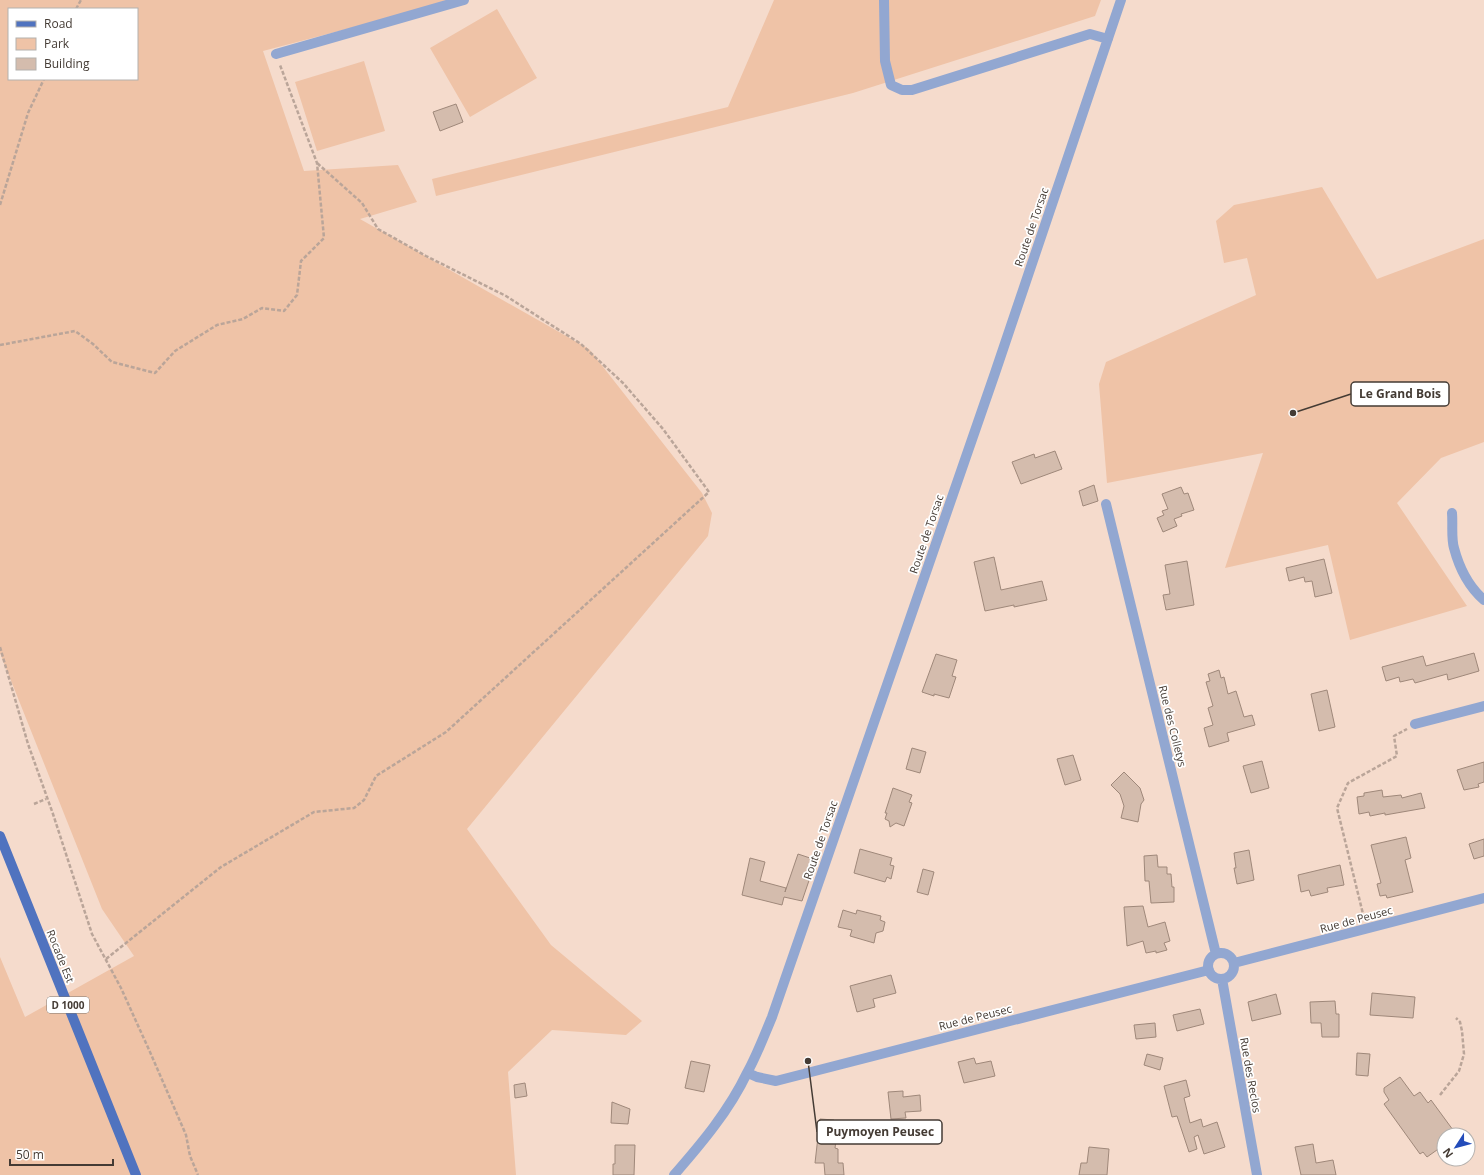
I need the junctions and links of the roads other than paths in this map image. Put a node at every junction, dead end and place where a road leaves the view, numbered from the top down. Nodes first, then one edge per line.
1 (464, 0) edge
2 (884, 0) edge
3 (1121, 0) edge
4 (1108, 39) junction
5 (276, 54) road end
6 (1106, 504) dead end
7 (1452, 513) dead end
8 (1484, 600) edge
9 (1484, 706) edge
10 (1415, 724) road end
11 (0, 836) edge
12 (1484, 898) edge
13 (1216, 954) junction
14 (1234, 963) junction
15 (1208, 970) junction
16 (1222, 979) junction
17 (748, 1073) junction
18 (136, 1175) edge
19 (674, 1175) edge
20 (1257, 1175) edge

1 - 5 street
2 - 4 street
3 - 4 street, Route de Torsac
4 - 17 street, Route de Torsac
6 - 13 street, Rue des Colletys
7 - 8 street
9 - 10 street
11 - 18 main road, Rocade Est / D 1000
12 - 14 street, Rue de Peusec
13 - 14 street
13 - 15 street
14 - 16 street
15 - 16 street
15 - 17 street, Rue de Peusec
16 - 20 street, Rue des Reclos
17 - 19 street, Route de Torsac

